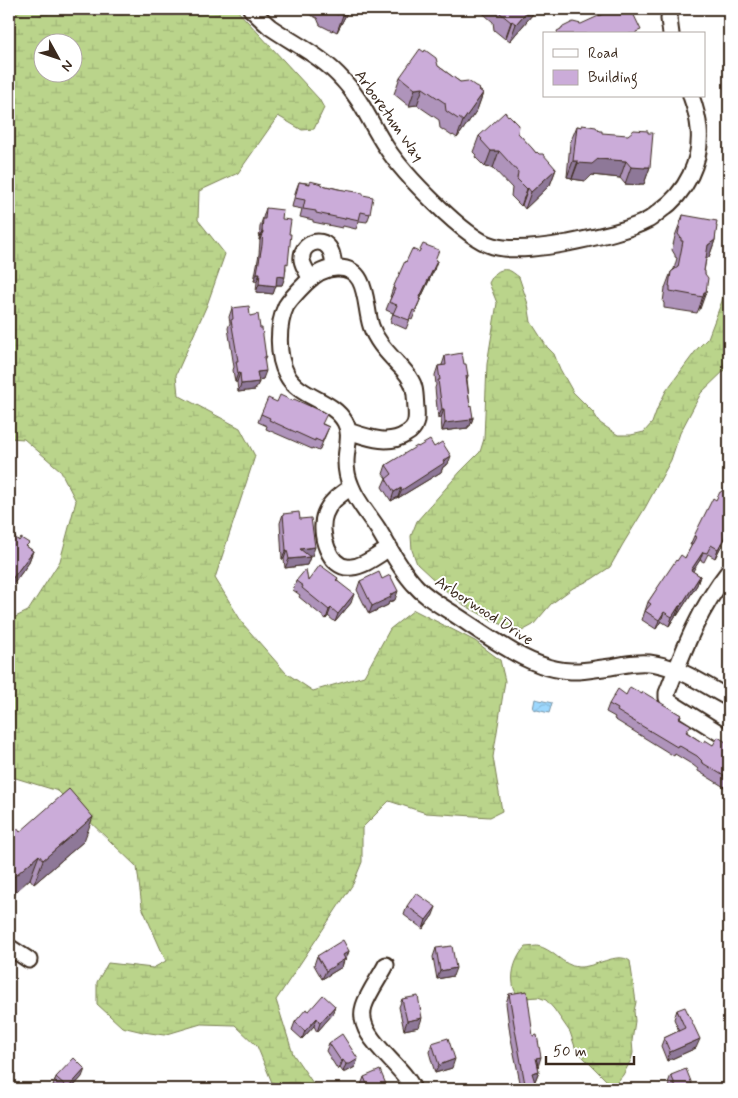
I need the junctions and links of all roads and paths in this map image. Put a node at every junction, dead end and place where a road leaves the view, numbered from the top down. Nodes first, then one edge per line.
1 (251, 9) edge
2 (670, 9) edge
3 (670, 32) edge
4 (692, 98) edge
5 (334, 268) junction
6 (311, 279) junction
7 (348, 431) junction
8 (351, 488) junction
9 (390, 548) junction
10 (729, 570) edge
11 (676, 670) junction
12 (729, 698) edge
13 (729, 739) edge
14 (9, 947) edge
15 (29, 960) dead end
16 (386, 965) dead end
17 (413, 1089) edge

1 - 4 street, Arboretum Way
2 - 3 street
5 - 6 street
5 - 6 street
5 - 7 street
6 - 7 street
7 - 8 street, Arborwood Drive
8 - 9 street, Arborwood Drive
8 - 9 street
9 - 11 street, Arborwood Drive
10 - 11 street
11 - 12 street, Arborwood Drive
11 - 13 street
14 - 15 street
16 - 17 street

